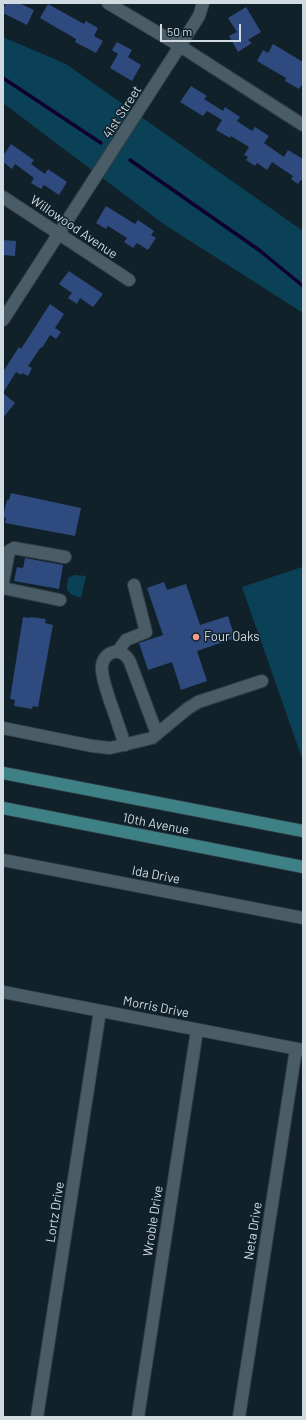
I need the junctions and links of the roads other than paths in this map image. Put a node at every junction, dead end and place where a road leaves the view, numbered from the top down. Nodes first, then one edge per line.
1 (108, 3) edge
2 (203, 3) edge
3 (180, 46) junction
4 (303, 125) edge
5 (3, 197) edge
6 (60, 234) junction
7 (128, 280) dead end
8 (3, 320) edge
9 (65, 557) dead end
10 (3, 582) edge
11 (134, 585) dead end
12 (3, 588) edge
13 (60, 600) dead end
14 (118, 651) junction
15 (262, 681) dead end
16 (3, 728) edge
17 (157, 734) junction
18 (126, 745) junction
19 (3, 773) edge
20 (3, 808) edge
21 (303, 831) edge
22 (3, 860) edge
23 (303, 867) edge
24 (303, 918) edge
25 (3, 992) edge
26 (3, 995) edge
27 (100, 1011) junction
28 (197, 1030) junction
29 (299, 1050) edge
30 (37, 1417) edge
31 (138, 1417) edge
32 (238, 1417) edge

1 - 3 street
2 - 3 street, 41st Street
3 - 4 street
3 - 6 street, 41st Street
5 - 6 street, Willowood Avenue
6 - 7 street, Willowood Avenue
6 - 8 street, 41st Street
9 - 10 street
11 - 14 street
12 - 13 street
14 - 17 street
14 - 18 street
15 - 17 street
16 - 18 street
17 - 18 street
19 - 21 main road, 10th Avenue
20 - 23 main road, 10th Avenue
22 - 24 street, Ida Drive
25 - 26 street
25 - 27 street, Morris Drive
27 - 28 street, Morris Drive
27 - 30 street, Lortz Drive
28 - 29 street, Morris Drive
28 - 31 street, Wroble Drive
29 - 32 street, Neta Drive

